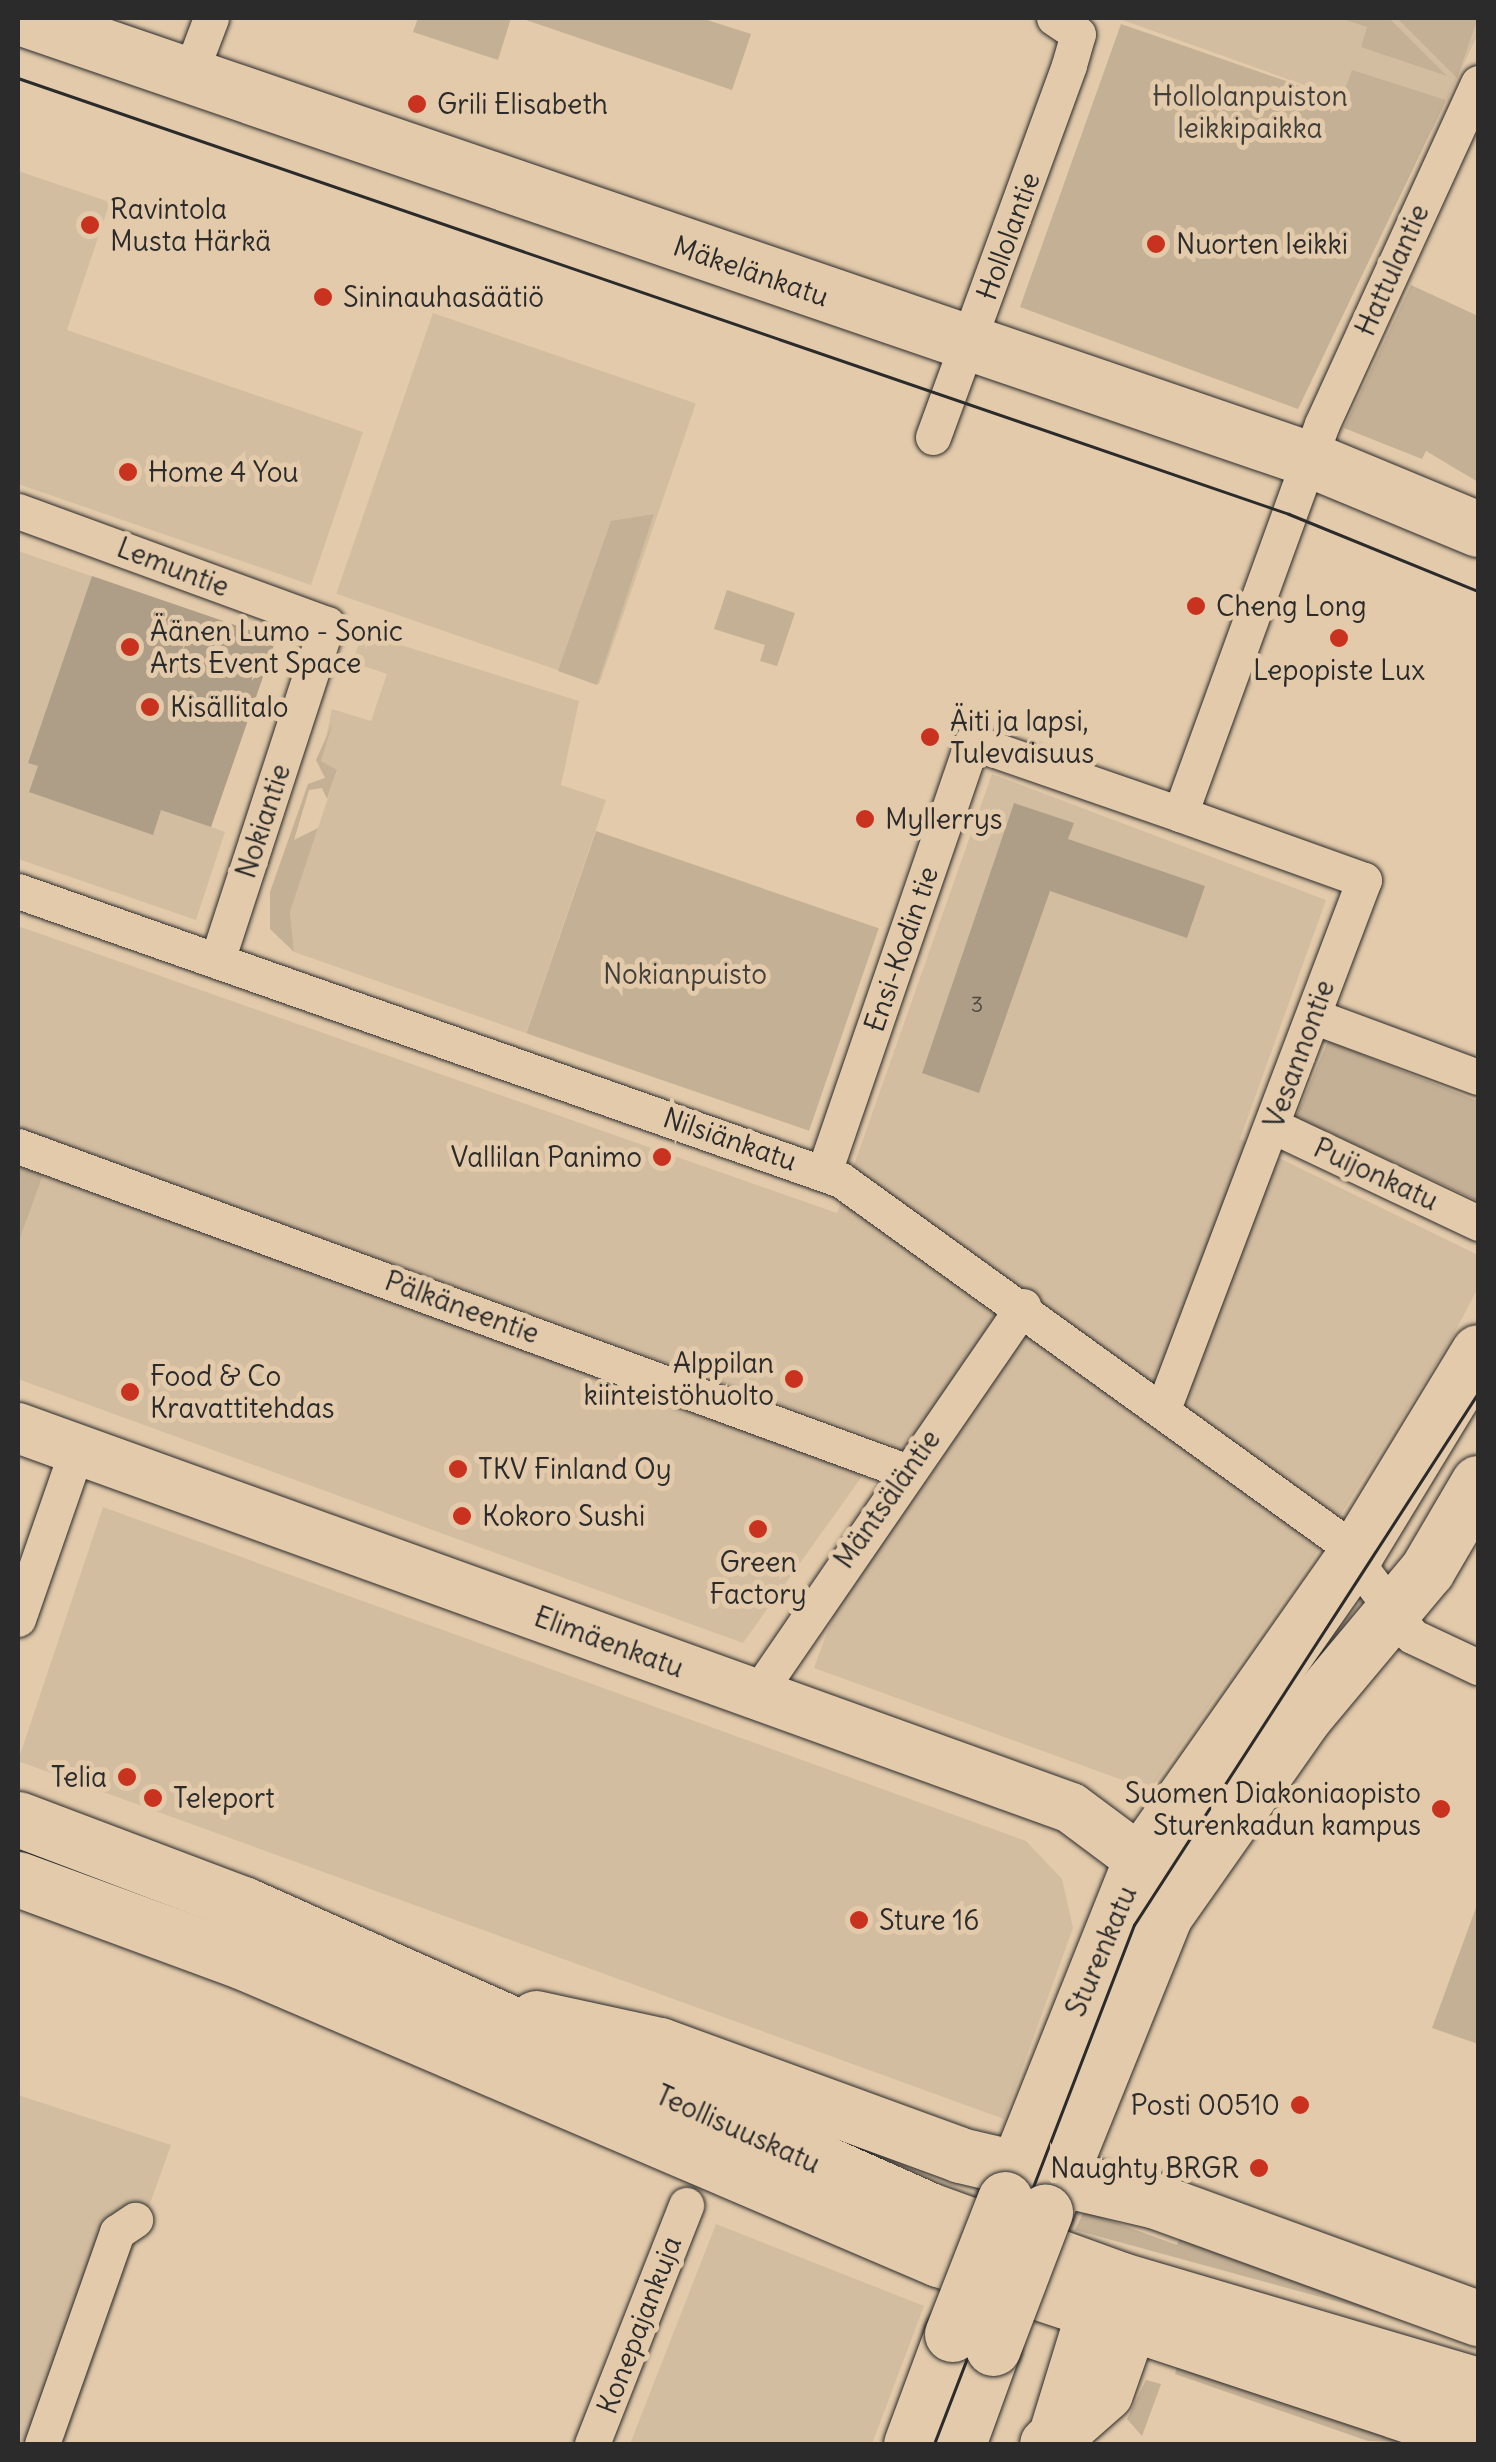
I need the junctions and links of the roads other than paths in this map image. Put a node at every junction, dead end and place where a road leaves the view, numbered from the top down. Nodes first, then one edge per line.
1 (22, 18) edge
2 (211, 18) edge
3 (1066, 26) edge
4 (189, 76) junction
5 (1478, 83) edge
6 (970, 346) junction
7 (933, 437) dead end
8 (1308, 459) junction
9 (18, 511) edge
10 (1478, 529) edge
11 (327, 624) joint
12 (1180, 814) junction
13 (18, 892) edge
14 (217, 961) junction
15 (1313, 1016) junction
16 (1478, 1077) edge
17 (1273, 1126) junction
18 (18, 1146) edge
19 (824, 1172) junction
20 (1478, 1222) edge
21 (1023, 1306) junction
22 (1478, 1352) edge
23 (1162, 1409) junction
24 (18, 1428) edge
25 (77, 1450) junction
26 (905, 1471) junction
27 (1478, 1483) edge
28 (1356, 1553) junction
29 (1390, 1611) junction
30 (18, 1619) edge
31 (1478, 1667) edge
32 (756, 1695) junction
33 (18, 1820) edge
34 (1161, 1875) junction
35 (18, 1879) edge
36 (474, 2011) junction
37 (1030, 2190) junction
38 (686, 2205) dead end
39 (136, 2220) dead end
40 (1114, 2306) junction
41 (1478, 2318) edge
42 (972, 2341) junction
43 (1478, 2385) edge
44 (1478, 2438) edge
45 (1059, 2441) edge
46 (42, 2444) edge
47 (592, 2444) edge
48 (911, 2444) edge
49 (958, 2444) edge

1 - 4 main road, Mäkelänkatu
2 - 4 street
3 - 6 street, Hollolantie
4 - 6 main road, Mäkelänkatu
5 - 8 street, Hattulantie
6 - 7 street, Hollolantie
6 - 8 main road, Mäkelänkatu
8 - 10 main road, Mäkelänkatu
8 - 12 street, Hattulantie
9 - 11 street, Lemuntie
11 - 14 street, Nokiantie
12 - 15 street, Vesannontie
12 - 19 street, Ensi-Kodin tie
13 - 14 street, Nilsiänkatu
14 - 19 street, Nilsiänkatu
15 - 16 street
15 - 17 street, Vesannontie
17 - 20 street, Puijonkatu
17 - 23 street, Vesannontie
18 - 26 street, Pälkäneentie
19 - 21 street, Nilsiänkatu
21 - 23 street, Nilsiänkatu
21 - 26 street, Mäntsäläntie
22 - 28 main road, Sturenkatu
23 - 28 street, Nilsiänkatu
24 - 25 street, Elimäenkatu
25 - 30 street
25 - 32 street, Elimäenkatu
26 - 32 street, Mäntsäläntie
27 - 29 main road, Sturenkatu
28 - 29 street
28 - 34 main road, Sturenkatu
29 - 31 street
29 - 34 main road, Sturenkatu
32 - 34 street, Elimäenkatu
33 - 36 main road, Teollisuuskatu
34 - 37 main road, Sturenkatu
35 - 40 main road, Teollisuuskatu
36 - 37 main road
36 - 40 main road, Teollisuuskatu
37 - 41 main road
37 - 42 main road, Sturenkatu, bridge
38 - 47 street, Konepajankuja
39 - 46 street
40 - 43 main road, Teollisuuskatu
40 - 44 main road, Teollisuuskatu
40 - 45 main road
42 - 48 main road, Sturenkatu
42 - 49 main road, Sturenkatu

